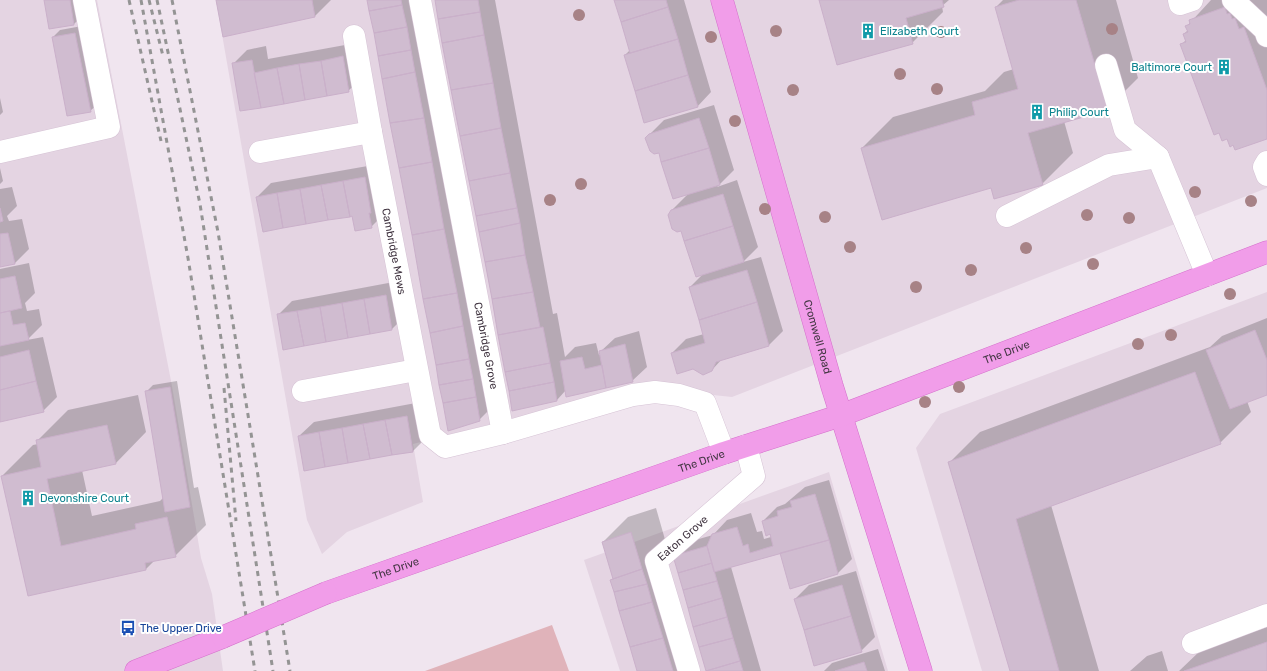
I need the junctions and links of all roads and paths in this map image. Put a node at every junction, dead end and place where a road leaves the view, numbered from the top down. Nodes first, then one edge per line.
1 (84, 0) edge
2 (420, 0) edge
3 (722, 0) edge
4 (1179, 0) edge
5 (1192, 0) edge
6 (1233, 0) edge
7 (354, 36) dead end
8 (1267, 36) edge
9 (1106, 65) dead end
10 (371, 132) junction
11 (0, 152) edge
12 (260, 152) dead end
13 (1158, 157) junction
14 (1267, 162) edge
15 (1267, 175) edge
16 (1007, 216) dead end
17 (1267, 252) edge
18 (1207, 275) junction
19 (416, 370) junction
20 (303, 391) dead end
21 (842, 415) junction
22 (503, 433) junction
23 (746, 446) junction
24 (724, 453) junction
25 (1267, 615) edge
26 (1193, 643) dead end
27 (136, 671) edge
28 (689, 671) edge
29 (921, 671) edge

1 - 11 street
2 - 22 street, Cambridge Grove
3 - 21 main road, Cromwell Road
4 - 5 street
6 - 8 street
7 - 10 street, Cambridge Mews
9 - 13 street
10 - 12 street
10 - 19 street, Cambridge Mews
13 - 16 street
13 - 18 street
14 - 15 street
17 - 18 main road, The Drive
18 - 21 main road, The Drive
19 - 20 street
19 - 22 street, Cambridge Mews
21 - 23 main road, The Drive
21 - 29 main road, Cromwell Road
22 - 24 street
23 - 24 main road, The Drive
23 - 28 street, Eaton Grove
24 - 27 main road, The Drive, bridge
25 - 26 street

